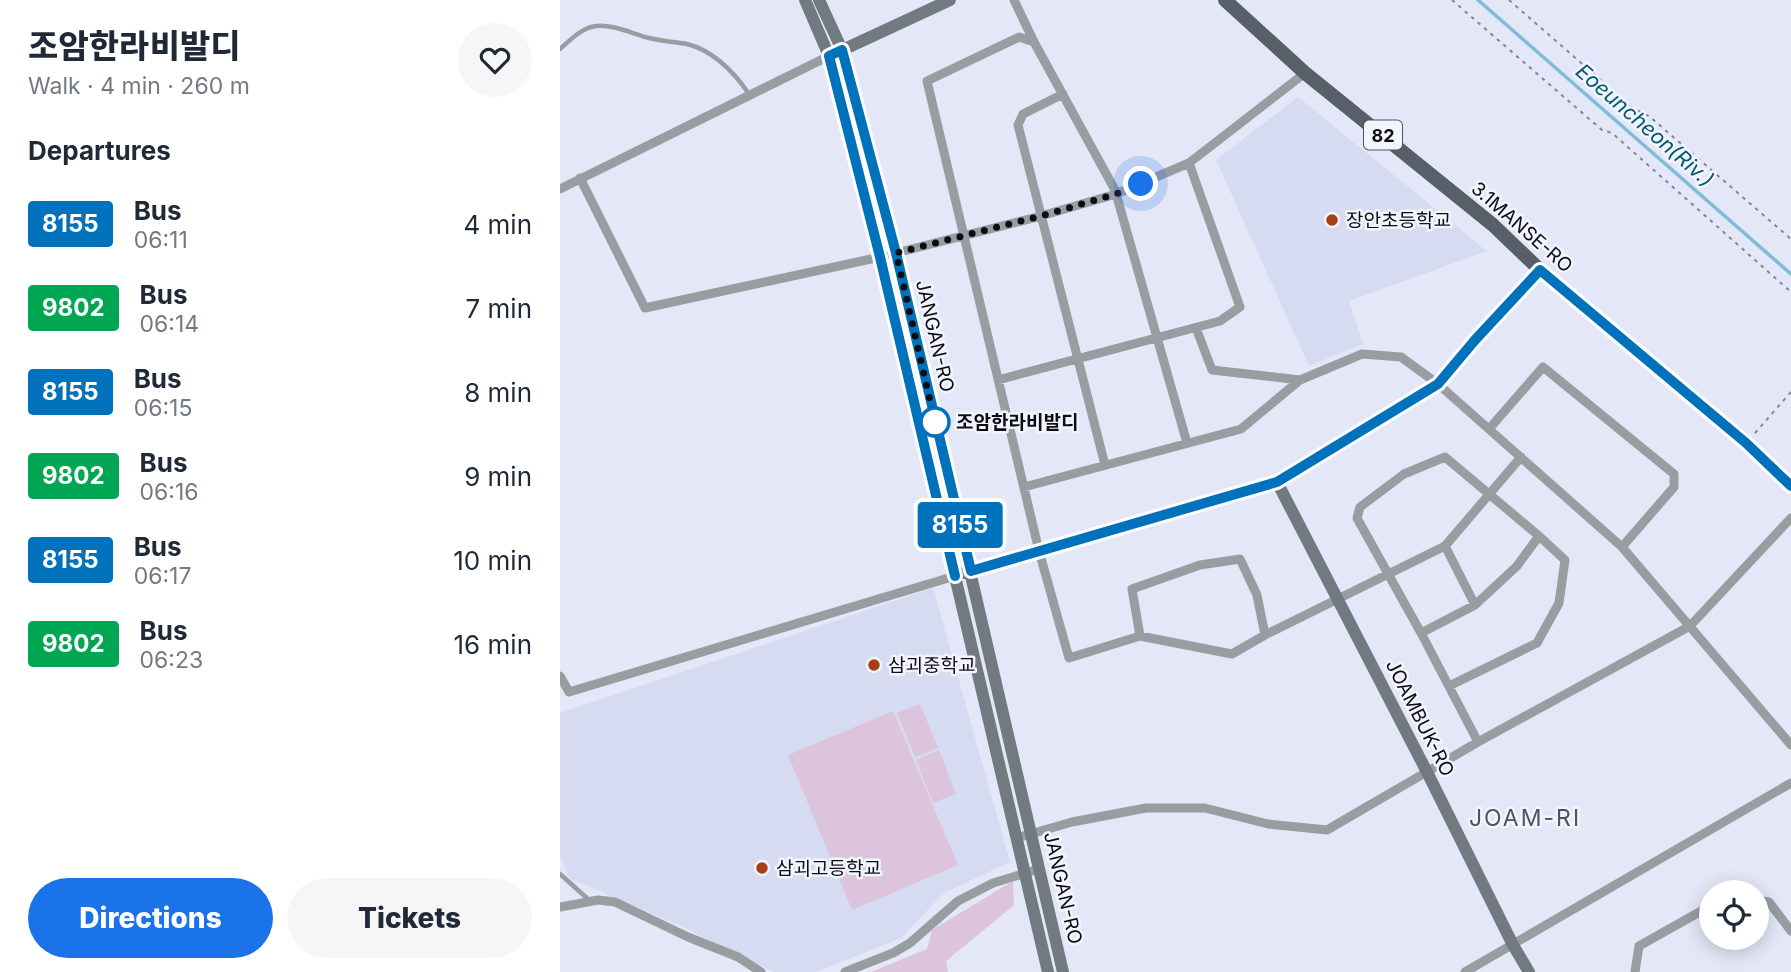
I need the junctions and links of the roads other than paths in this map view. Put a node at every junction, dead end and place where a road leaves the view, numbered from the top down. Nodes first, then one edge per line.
1 (805, 0) edge
2 (819, 0) edge
3 (950, 0) edge
4 (1014, 0) edge
5 (1225, 0) edge
6 (1034, 42) junction
7 (560, 49) edge
8 (842, 50) junction
9 (829, 56) junction
10 (1305, 73) junction
11 (1063, 94) junction
12 (750, 95) junction
13 (1189, 163) junction
14 (580, 178) junction
15 (560, 189) edge
16 (1116, 194) junction
17 (1041, 216) junction
18 (964, 235) junction
19 (896, 253) junction
20 (880, 257) junction
21 (1540, 270) junction
22 (1196, 328) junction
23 (1159, 338) junction
24 (1077, 359) junction
25 (998, 380) junction
26 (1300, 380) junction
27 (1438, 384) junction
28 (1489, 429) junction
29 (1187, 443) junction
30 (1521, 457) junction
31 (1105, 465) junction
32 (1277, 482) junction
33 (1791, 486) edge
34 (1024, 487) junction
35 (1488, 494) junction
36 (1791, 518) edge
37 (1539, 536) junction
38 (1445, 547) junction
39 (1622, 547) junction
40 (1039, 551) junction
41 (971, 571) junction
42 (1390, 573) junction
43 (955, 576) junction
44 (1338, 600) junction
45 (1475, 605) junction
46 (1690, 626) junction
47 (1421, 633) junction
48 (1265, 635) junction
49 (1140, 636) junction
50 (560, 676) edge
51 (1449, 686) junction
52 (1478, 741) junction
53 (1791, 745) edge
54 (1427, 772) junction
55 (1791, 783) edge
56 (1031, 834) junction
57 (1017, 838) junction
58 (1039, 869) junction
59 (1025, 873) junction
60 (560, 874) edge
61 (590, 901) junction
62 (1769, 902) edge
63 (560, 906) edge
64 (1699, 912) edge
65 (1791, 931) edge
66 (1513, 944) junction
67 (761, 972) edge
68 (845, 972) edge
69 (1048, 972) edge
70 (1063, 972) edge
71 (1465, 972) edge
72 (1529, 972) edge
73 (1635, 972) edge

1 - 9 street, JANGAN-RO
2 - 8 street, JANGAN-RO
3 - 8 street
4 - 6 street
5 - 10 main road, 3.1MANSE-RO / 82
6 - 11 street
6 - 18 street
7 - 12 lane
8 - 9 street
8 - 19 street, JANGAN-RO
9 - 12 street
9 - 20 street, JANGAN-RO
10 - 13 street
10 - 21 main road, 3.1MANSE-RO / 82
11 - 16 street
11 - 17 street
12 - 14 street
13 - 16 street
13 - 22 street
14 - 15 street
14 - 20 street
16 - 17 street
16 - 23 street
17 - 18 street
17 - 24 street
18 - 19 street
18 - 25 street
19 - 20 street
19 - 41 street, JANGAN-RO
20 - 43 street, JANGAN-RO
21 - 27 street
21 - 33 main road, 3.1MANSE-RO / 82
22 - 23 street
22 - 26 street
23 - 24 street
23 - 29 street
24 - 25 street
24 - 31 street
25 - 34 street
26 - 27 street
26 - 29 street
27 - 28 street
27 - 32 street
28 - 30 street
28 - 39 street
29 - 31 street
30 - 35 street
30 - 39 street
31 - 34 street
32 - 40 street
32 - 44 street, JOAMBUK-RO
34 - 40 street
35 - 37 street
35 - 38 street
35 - 42 street
36 - 46 street
37 - 45 street
37 - 51 street
38 - 42 street
38 - 45 street
39 - 46 street
40 - 41 street
40 - 49 street
41 - 43 street
41 - 56 street, JANGAN-RO
42 - 44 street
42 - 47 street
43 - 50 street
43 - 57 street, JANGAN-RO
44 - 48 street
44 - 54 street, JOAMBUK-RO
45 - 47 street
46 - 52 street
46 - 53 street
47 - 51 street
48 - 49 street
48 - 49 street
51 - 52 street
52 - 54 street
54 - 56 street
54 - 66 street, JOAMBUK-RO
55 - 66 street
56 - 57 street
56 - 58 street, JANGAN-RO
57 - 59 street, JANGAN-RO
58 - 59 street
58 - 70 street, JANGAN-RO
59 - 68 street
59 - 69 street, JANGAN-RO
60 - 61 lane
61 - 63 street
61 - 67 street
62 - 65 street
64 - 73 street
66 - 71 street
66 - 72 street, JOAMBUK-RO

